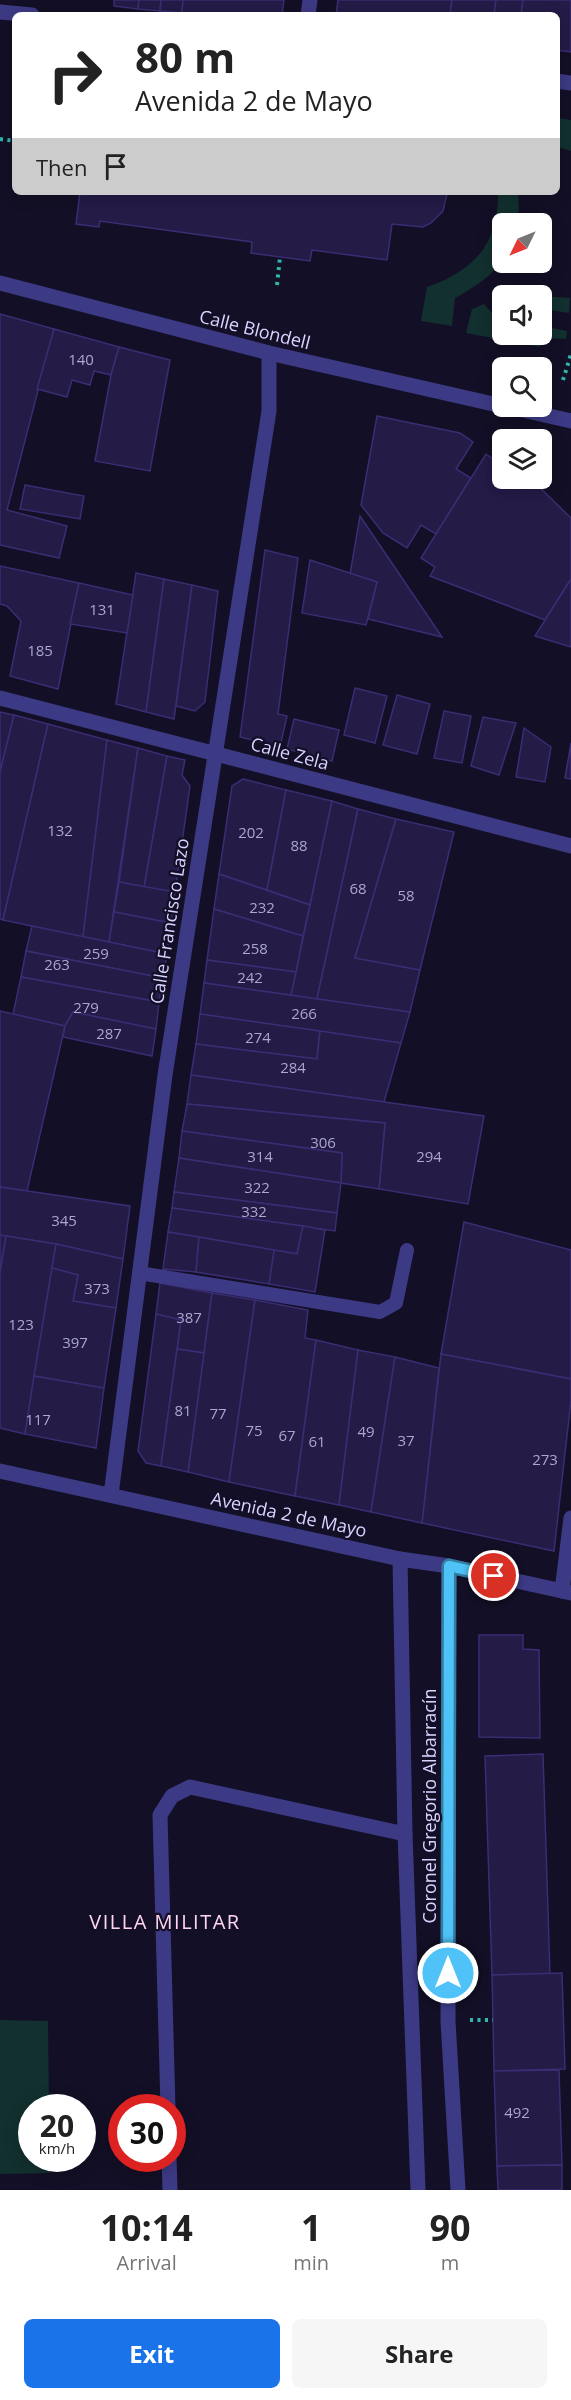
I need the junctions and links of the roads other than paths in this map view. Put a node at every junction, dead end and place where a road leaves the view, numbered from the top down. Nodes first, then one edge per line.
1 (24, 9) edge
2 (0, 12) edge
3 (0, 283) edge
4 (269, 353) junction
5 (492, 403) edge
6 (552, 417) edge
7 (571, 421) edge
8 (0, 698) edge
9 (216, 753) junction
10 (571, 846) edge
11 (408, 1250) dead end
12 (139, 1273) junction
13 (0, 1471) edge
14 (111, 1495) junction
15 (571, 1518) edge
16 (400, 1559) junction
17 (449, 1566) junction
18 (566, 1592) edge
19 (405, 1834) junction
20 (168, 2094) edge
21 (169, 2172) edge
22 (170, 2190) edge
23 (418, 2190) edge
24 (459, 2190) edge

1 - 2 street
3 - 4 street, Calle Blondell
4 - 5 street, Calle Blondell
4 - 9 street, Calle Francisco Lazo
6 - 7 street, Calle Blondell
8 - 9 street, Calle Zela
9 - 10 street, Calle Zela
9 - 12 street, Calle Francisco Lazo
11 - 12 lane
12 - 14 street, Calle Francisco Lazo
13 - 14 street, Avenida 2 de Mayo
14 - 16 street, Avenida 2 de Mayo
15 - 18 street
16 - 17 street, Avenida 2 de Mayo
16 - 19 street
17 - 18 street, Avenida 2 de Mayo
17 - 24 street, Coronel Gregorio Albarracín
19 - 20 street
19 - 23 street
21 - 22 street

